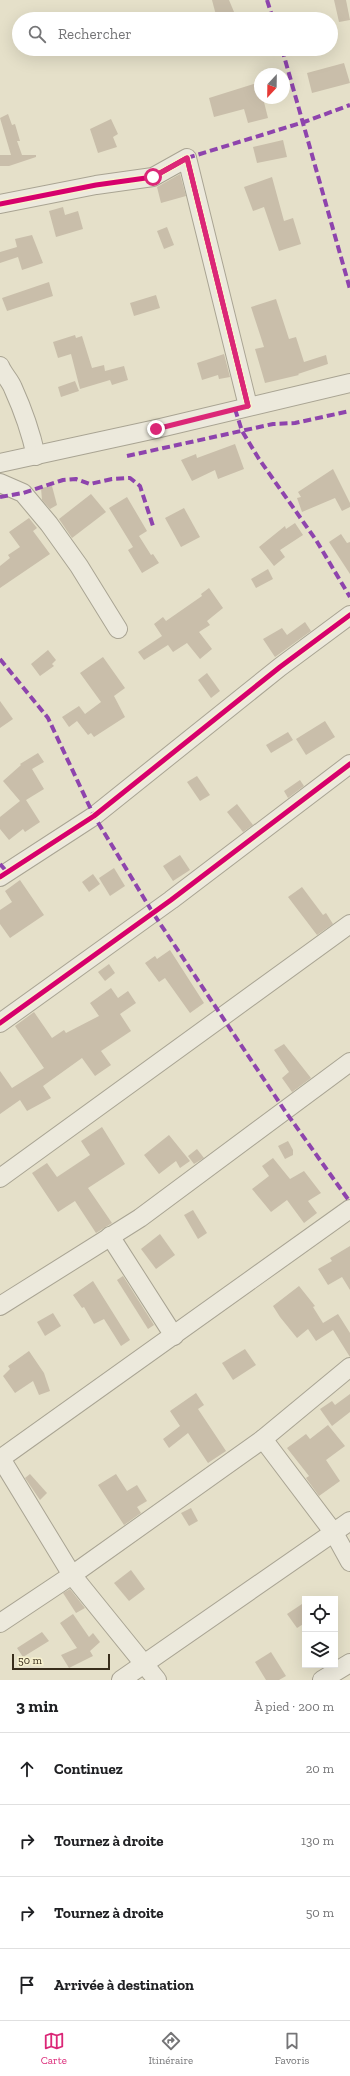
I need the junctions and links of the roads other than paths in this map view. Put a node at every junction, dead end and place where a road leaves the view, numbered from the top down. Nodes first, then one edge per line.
1 (0, 204) edge
2 (0, 366) edge
3 (350, 383) edge
4 (248, 406) junction
5 (36, 456) junction
6 (0, 463) edge
7 (0, 483) edge
8 (350, 615) edge
9 (118, 628) dead end
10 (350, 764) edge
11 (0, 877) edge
12 (350, 924) edge
13 (0, 1023) edge
14 (350, 1062) edge
15 (0, 1178) edge
16 (350, 1208) edge
17 (110, 1236) junction
18 (0, 1306) edge
19 (174, 1336) junction
20 (350, 1367) edge
21 (263, 1439) junction
22 (0, 1458) edge
23 (350, 1521) edge
24 (334, 1533) junction
25 (350, 1562) edge
26 (72, 1575) junction
27 (0, 1623) edge
28 (350, 1663) edge
29 (145, 1665) junction
30 (121, 1680) edge
31 (157, 1680) edge
32 (322, 1680) edge

1 - 4 street
2 - 5 street
3 - 4 street
4 - 5 street
5 - 6 street
7 - 9 street
8 - 11 street
10 - 13 street
12 - 15 street
14 - 17 street
16 - 19 street
17 - 18 street
17 - 19 street
19 - 22 street
20 - 21 street
21 - 24 street
21 - 26 street
22 - 26 street
23 - 24 street
24 - 25 street
24 - 29 street
26 - 27 street
26 - 29 street
28 - 32 street
29 - 30 street
29 - 31 street

